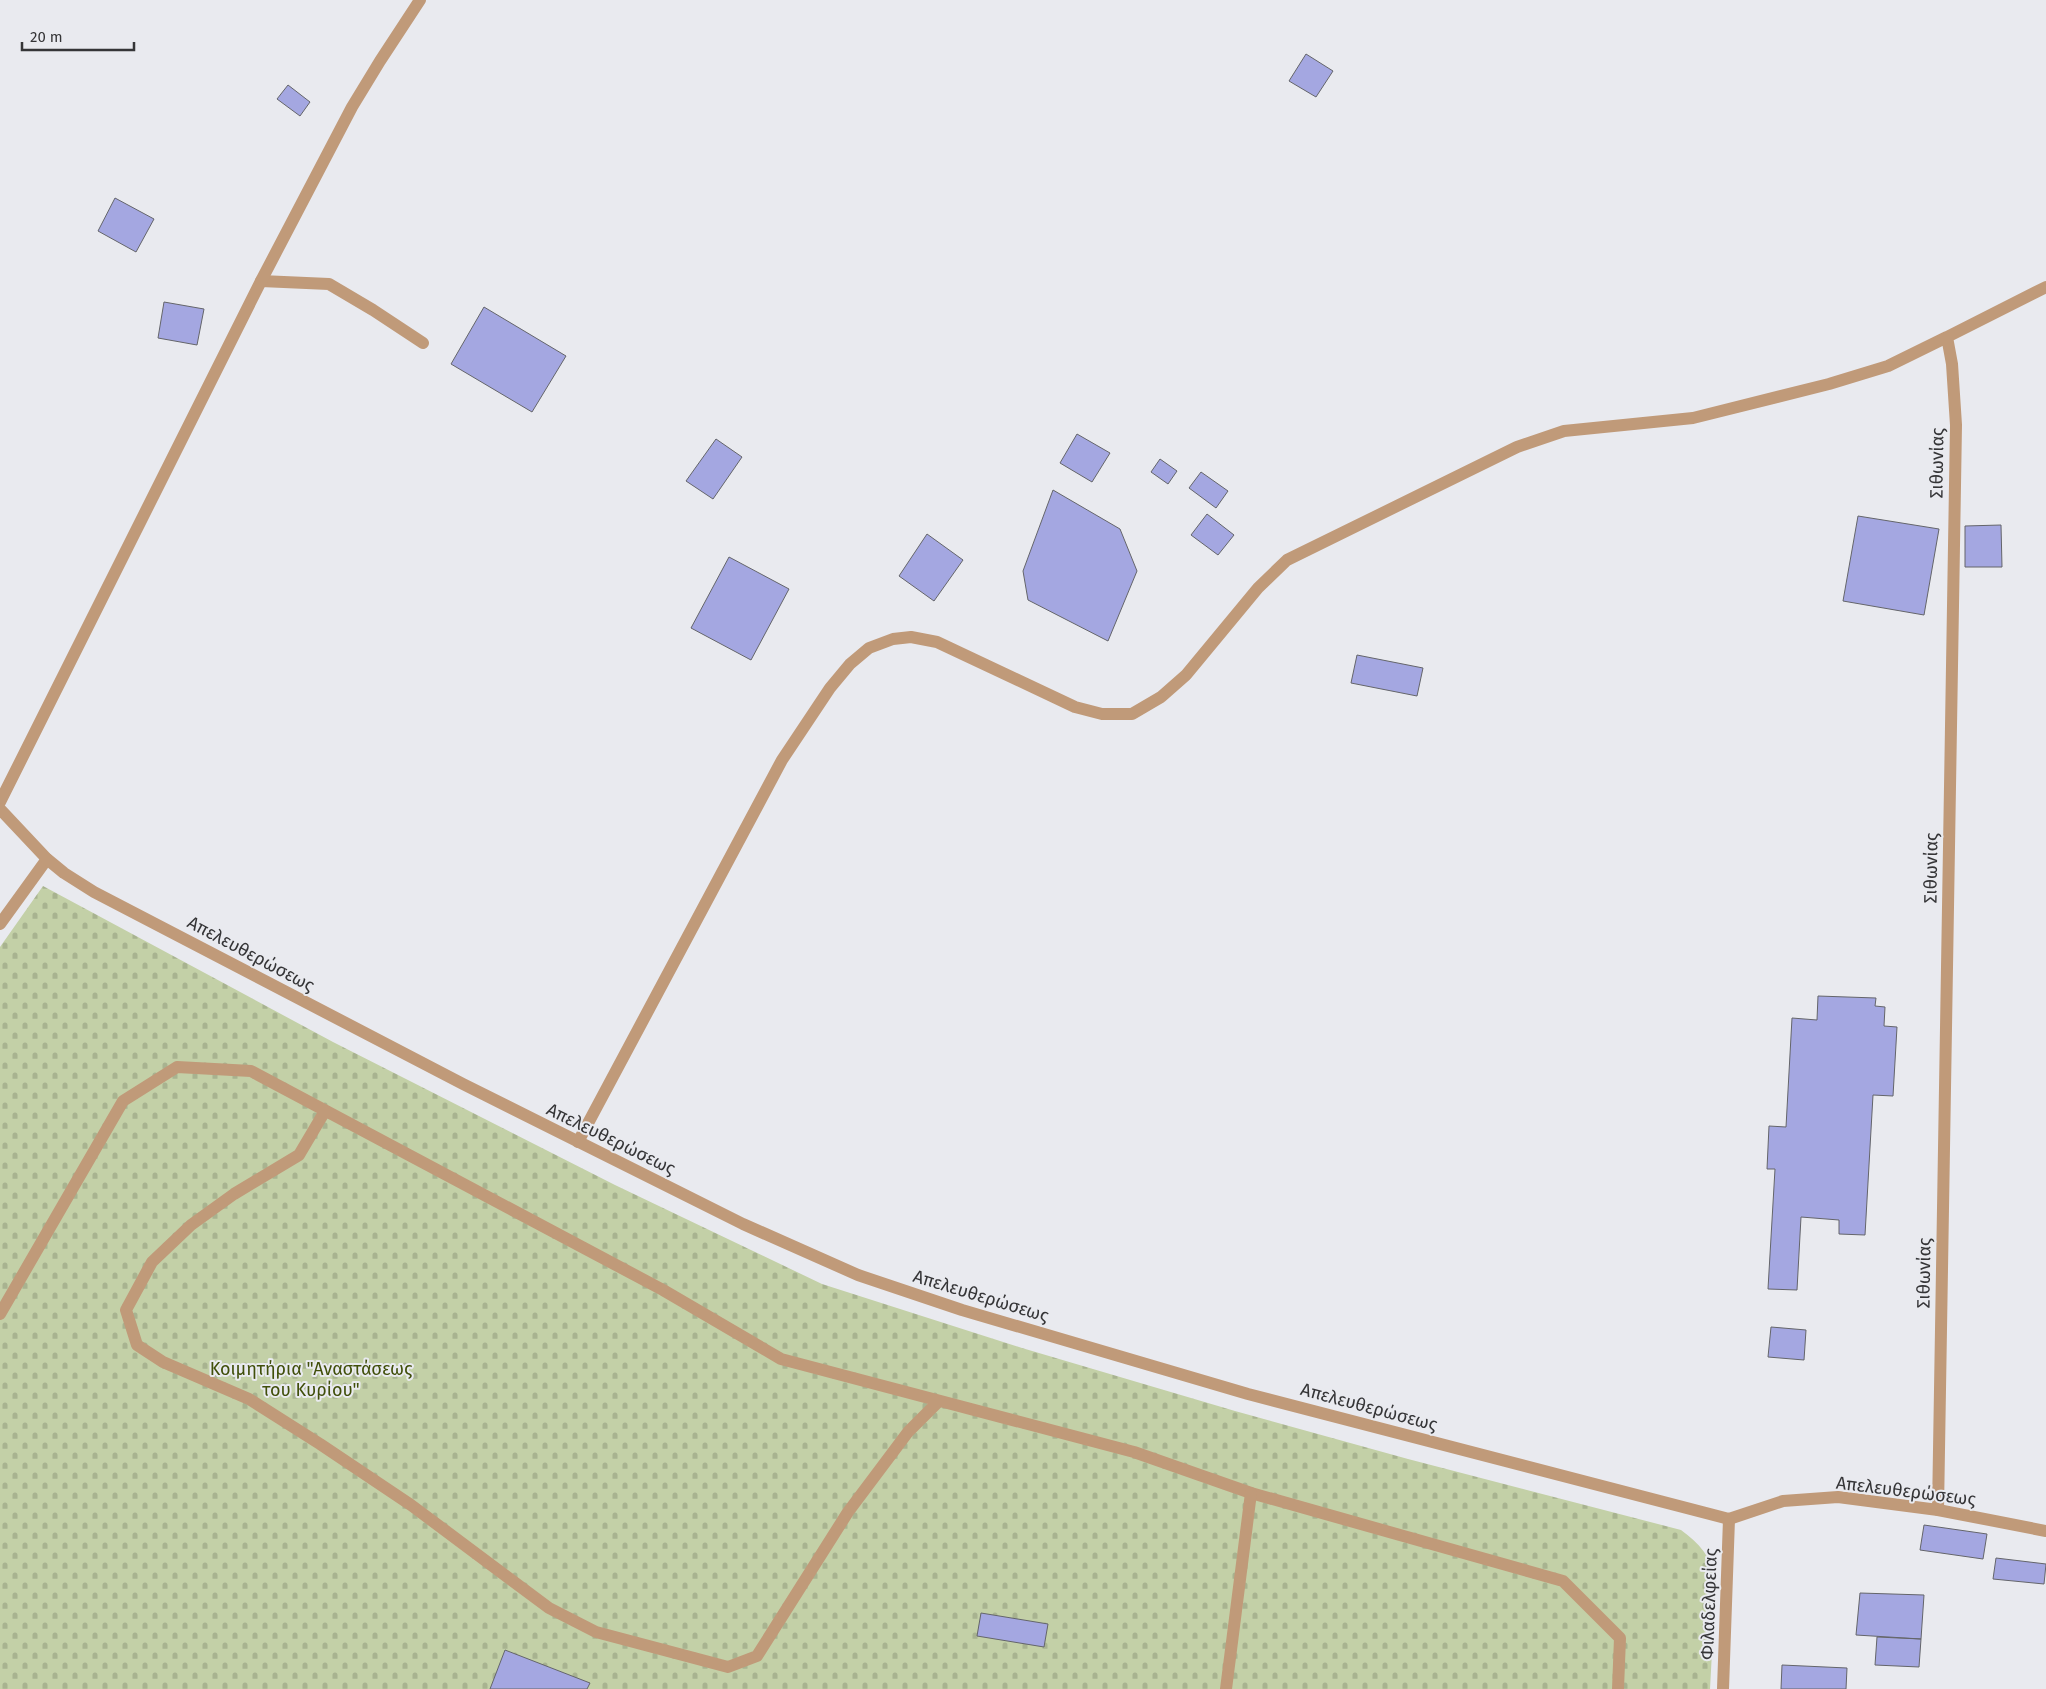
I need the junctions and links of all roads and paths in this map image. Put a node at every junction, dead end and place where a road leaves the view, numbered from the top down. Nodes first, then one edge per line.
1 (420, 0) edge
2 (261, 281) junction
3 (2046, 288) edge
4 (1947, 337) junction
5 (423, 342) dead end
6 (0, 802) edge
7 (0, 809) edge
8 (47, 859) junction
9 (0, 924) edge
10 (325, 1111) junction
11 (578, 1142) junction
12 (0, 1314) edge
13 (939, 1401) junction
14 (1250, 1493) junction
15 (1938, 1510) junction
16 (1729, 1519) junction
17 (2046, 1531) edge
18 (1226, 1689) edge
19 (1618, 1689) edge
20 (1723, 1689) edge

1 - 2 street
2 - 5 street
2 - 6 street
3 - 4 street
4 - 11 street
4 - 15 street, Σιθωνίας
7 - 8 street, Απελευθερώσεως
8 - 9 street
8 - 11 street, Απελευθερώσεως
10 - 12 street
10 - 13 street
10 - 13 street
11 - 16 street, Απελευθερώσεως
13 - 14 street
14 - 18 street
14 - 19 street
15 - 16 street, Απελευθερώσεως
15 - 17 street, Απελευθερώσεως
16 - 20 street, Φιλαδελφείας

